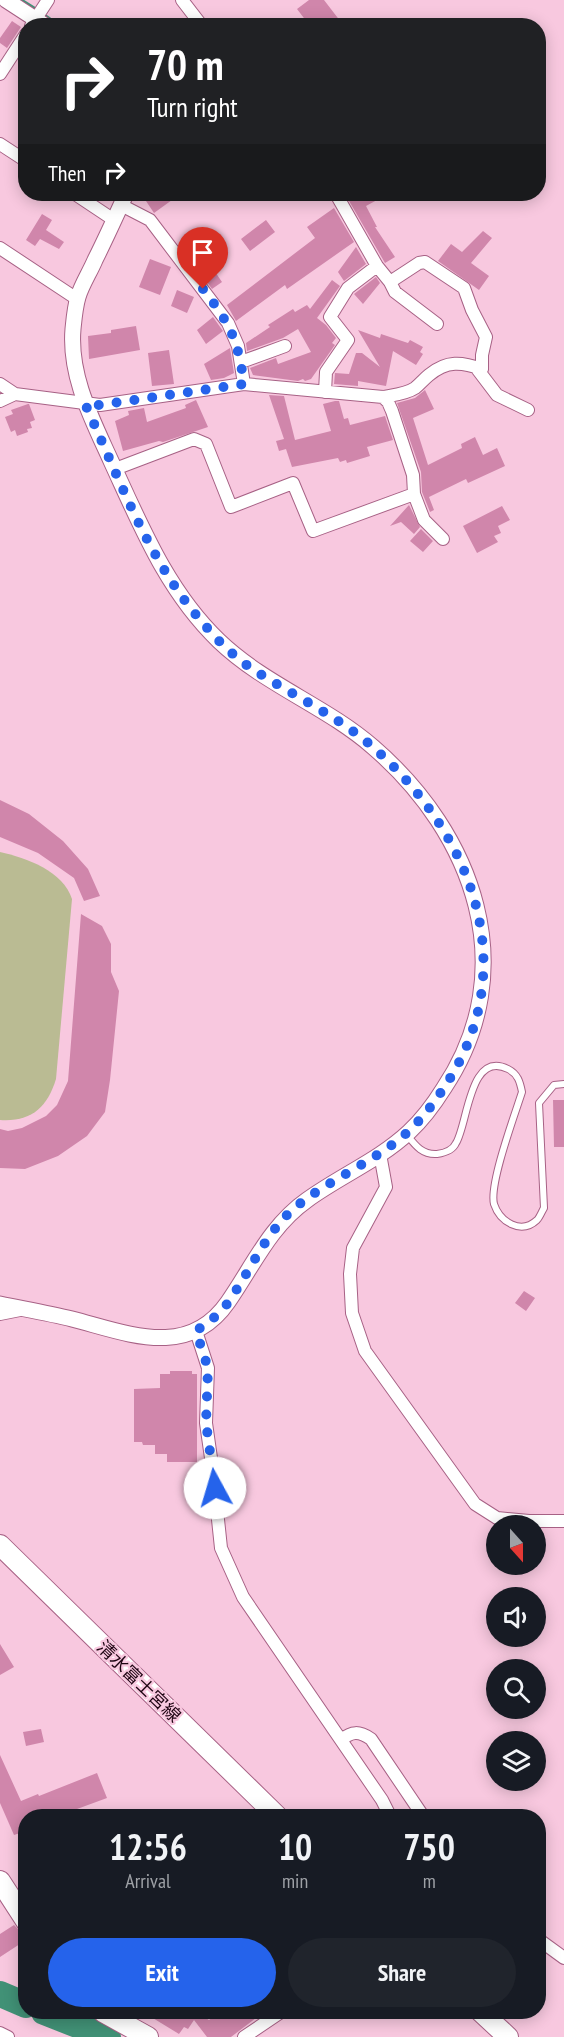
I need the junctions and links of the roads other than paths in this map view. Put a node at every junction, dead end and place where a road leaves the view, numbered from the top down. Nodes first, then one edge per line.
1 (6, 0) edge
2 (48, 0) edge
3 (182, 0) edge
4 (31, 18) edge
5 (40, 18) edge
6 (196, 18) edge
7 (18, 46) edge
8 (0, 74) edge
9 (0, 144) edge
10 (18, 156) edge
11 (101, 201) edge
12 (340, 201) edge
13 (120, 206) edge
14 (0, 248) edge
15 (377, 266) junction
16 (390, 282) junction
17 (77, 299) junction
18 (437, 324) dead end
19 (285, 346) dead end
20 (241, 362) junction
21 (483, 369) junction
22 (0, 384) edge
23 (244, 384) junction
24 (326, 392) junction
25 (15, 394) junction
26 (383, 397) junction
27 (0, 401) edge
28 (85, 404) junction
29 (528, 410) dead end
30 (115, 469) junction
31 (414, 494) junction
32 (443, 539) dead end
33 (564, 1084) edge
34 (406, 1134) junction
35 (380, 1154) junction
36 (0, 1304) edge
37 (24, 1309) junction
38 (0, 1314) edge
39 (196, 1331) junction
40 (564, 1521) edge
41 (0, 1545) edge
42 (340, 1740) junction
43 (270, 1809) edge
44 (386, 1809) edge
45 (418, 1809) edge
46 (0, 1881) edge
47 (18, 1909) edge
48 (546, 1945) edge
49 (564, 1958) edge
50 (116, 2019) edge
51 (271, 2019) edge
52 (489, 2019) edge
53 (0, 2033) edge
54 (8, 2037) edge
55 (148, 2037) edge
56 (244, 2037) edge
57 (508, 2037) edge

1 - 4 street
2 - 5 street
3 - 6 street
7 - 8 street
9 - 10 street
11 - 13 street
12 - 15 street
13 - 17 street
13 - 20 street
14 - 17 street
15 - 16 street
15 - 24 street
16 - 18 street
16 - 21 street
17 - 28 street
19 - 20 street
20 - 23 street
21 - 26 street
21 - 29 street
22 - 25 street
23 - 24 street
23 - 28 street
24 - 26 street
25 - 27 street
25 - 28 street
26 - 31 street
28 - 30 street
30 - 31 street
30 - 34 street
31 - 32 street
33 - 34 lane
34 - 35 street
35 - 39 street
35 - 40 street
36 - 37 street
37 - 38 street
37 - 39 street
39 - 42 street
41 - 43 main road, 清水富士宮線
42 - 44 street
42 - 45 street
46 - 47 main road
48 - 49 street
50 - 55 main road
51 - 56 street
52 - 57 main road
53 - 54 street

